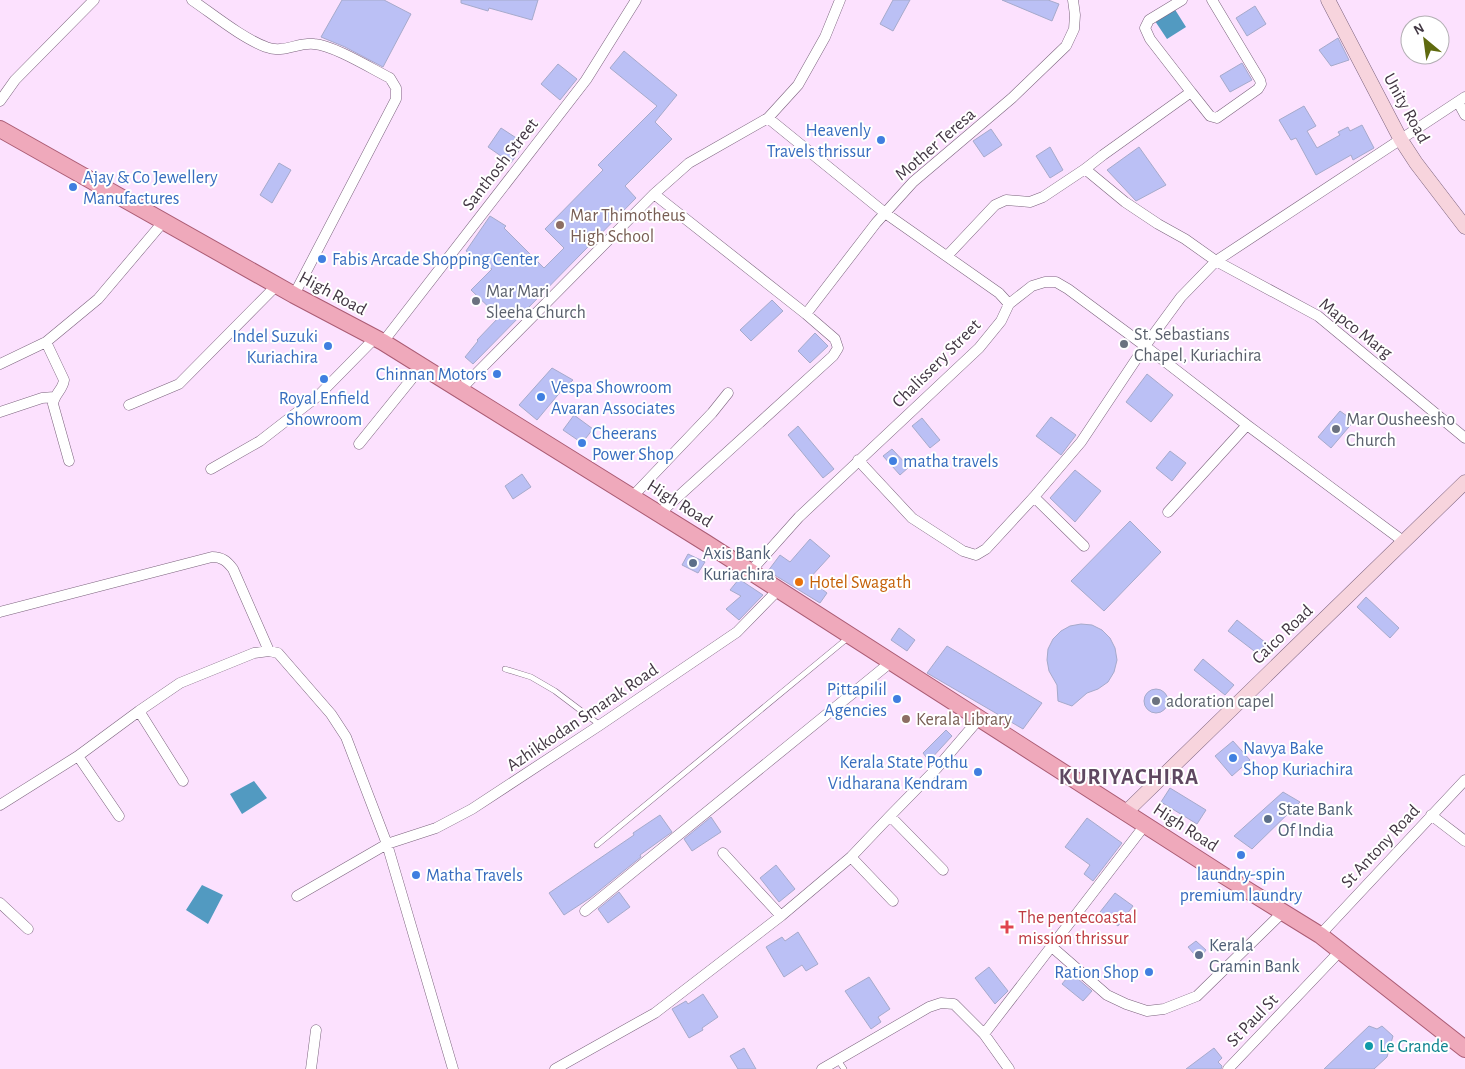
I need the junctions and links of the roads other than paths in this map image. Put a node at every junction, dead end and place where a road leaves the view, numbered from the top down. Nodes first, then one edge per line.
1 (94, 0) edge
2 (192, 0) edge
3 (636, 0) edge
4 (840, 0) edge
5 (1073, 0) edge
6 (1182, 0) edge
7 (1212, 0) edge
8 (1328, 0) edge
9 (1191, 92) junction
10 (1461, 99) edge
11 (0, 101) edge
12 (1465, 115) edge
13 (768, 118) junction
14 (0, 129) edge
15 (1400, 140) junction
16 (1085, 169) junction
17 (654, 194) junction
18 (885, 213) junction
19 (164, 221) junction
20 (1465, 227) edge
21 (947, 256) junction
22 (1216, 261) junction
23 (277, 285) junction
24 (294, 295) junction
25 (1009, 304) junction
26 (806, 314) junction
27 (379, 340) junction
28 (46, 342) junction
29 (1145, 346) junction
30 (0, 364) edge
31 (422, 366) junction
32 (460, 390) junction
33 (728, 393) dead end
34 (54, 397) junction
35 (129, 404) dead end
36 (0, 412) edge
37 (1247, 426) junction
38 (1465, 438) edge
39 (359, 444) dead end
40 (858, 460) junction
41 (69, 461) dead end
42 (211, 469) dead end
43 (1465, 482) edge
44 (632, 497) junction
45 (1034, 497) junction
46 (1168, 512) dead end
47 (660, 514) junction
48 (1403, 541) junction
49 (1084, 546) dead end
50 (750, 572) junction
51 (778, 590) junction
52 (0, 612) edge
53 (850, 636) junction
54 (270, 651) junction
55 (891, 662) junction
56 (505, 670) dead end
57 (138, 710) junction
58 (979, 719) junction
59 (600, 725) junction
60 (78, 756) junction
61 (1465, 780) edge
62 (183, 781) dead end
63 (0, 805) edge
64 (1125, 813) junction
65 (1431, 815) junction
66 (119, 816) dead end
67 (890, 816) junction
68 (1146, 825) junction
69 (1465, 841) edge
70 (387, 844) junction
71 (597, 845) dead end
72 (723, 853) dead end
73 (851, 858) junction
74 (943, 870) dead end
75 (297, 896) dead end
76 (893, 901) dead end
77 (0, 903) edge
78 (585, 911) dead end
79 (1283, 912) junction
80 (781, 916) junction
81 (28, 930) dead end
82 (1320, 935) junction
83 (1052, 947) junction
84 (1341, 950) junction
85 (316, 1030) dead end
86 (984, 1034) junction
87 (1465, 1049) edge
88 (841, 1064) edge
89 (311, 1069) edge
90 (453, 1069) edge
91 (555, 1069) edge
92 (822, 1069) edge
93 (1009, 1069) edge
94 (1228, 1069) edge

1 - 11 street
2 - 24 street
3 - 27 street, Santhosh Street
4 - 13 street
5 - 18 street, Mother Teresa
6 - 9 street
7 - 9 street
8 - 15 street, Unity Road
9 - 16 street
10 - 12 street
10 - 15 street
13 - 17 street
13 - 18 street
14 - 19 main road, High Road
15 - 20 street, Unity Road
15 - 22 street
16 - 21 street
16 - 22 street, Mapco Marg
17 - 26 street
17 - 32 street
18 - 21 street
18 - 26 street, Mother Teresa
19 - 23 main road, High Road
19 - 28 street
21 - 25 street
22 - 29 street
22 - 38 street, Mapco Marg
23 - 24 main road, High Road
23 - 35 street
24 - 27 main road, High Road
25 - 29 street
25 - 40 street, Chalissery Street
26 - 47 street
27 - 31 main road, High Road
27 - 42 street, Santhosh Street
28 - 30 street
28 - 34 street
29 - 37 street
29 - 45 street
31 - 32 main road, High Road
31 - 39 street
32 - 44 main road, High Road
33 - 44 street
34 - 36 street
34 - 41 street
37 - 46 street
37 - 48 street
40 - 45 street
40 - 50 street, Chalissery Street
43 - 48 street, Caico Road
44 - 47 main road, High Road
45 - 49 street
47 - 50 main road, High Road
48 - 64 street, Caico Road
50 - 51 main road, High Road
51 - 53 main road, High Road
51 - 59 street, Azhikkodan Smarak Road
52 - 54 street
53 - 55 main road, High Road
53 - 71 lane
54 - 57 street
54 - 70 street
55 - 58 main road, High Road
55 - 78 street
56 - 59 lane
57 - 60 street
57 - 62 street
58 - 64 main road, High Road
58 - 67 street
59 - 70 street, Azhikkodan Smarak Road
60 - 63 street
60 - 66 street
61 - 65 street, St Antony Road
64 - 68 main road, High Road
65 - 69 street
65 - 82 street, St Antony Road
67 - 73 street
67 - 74 street
68 - 79 main road, High Road
68 - 83 street
70 - 75 street, Azhikkodan Smarak Road
70 - 90 street
72 - 80 street
73 - 76 street
73 - 80 street
77 - 81 street
79 - 82 main road, High Road
79 - 83 street
80 - 91 street
82 - 84 main road, High Road
83 - 86 street
84 - 87 main road, High Road
84 - 94 street, St Paul St
85 - 89 street
86 - 88 street
86 - 93 street
88 - 92 street

